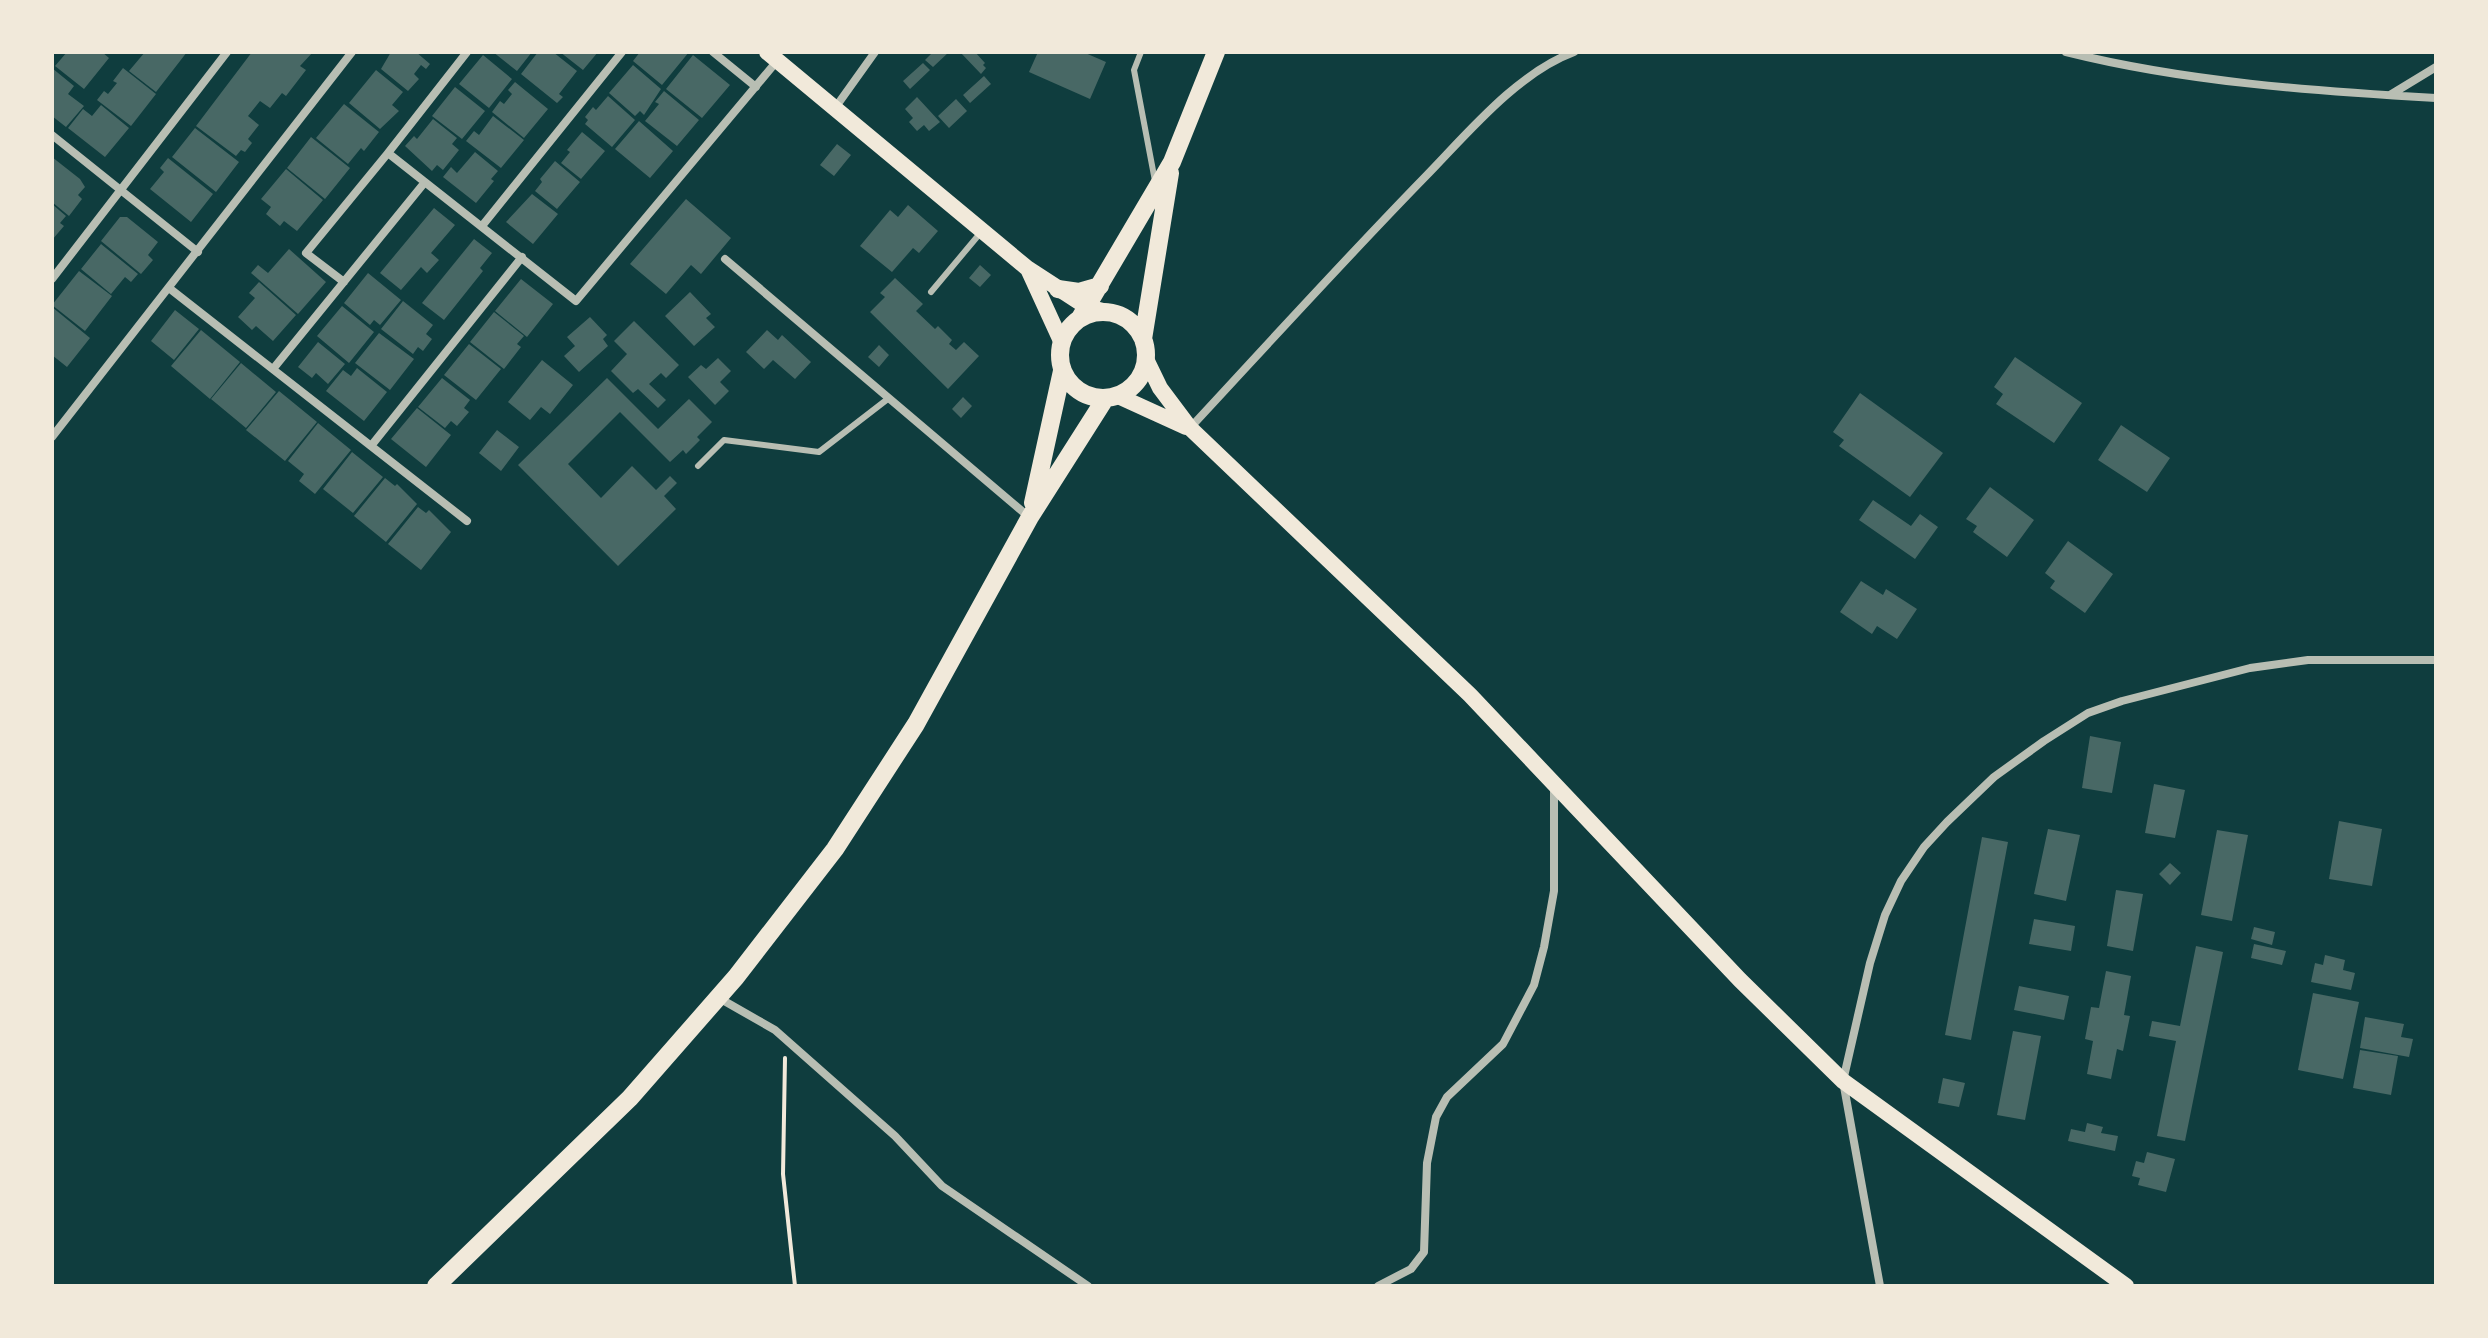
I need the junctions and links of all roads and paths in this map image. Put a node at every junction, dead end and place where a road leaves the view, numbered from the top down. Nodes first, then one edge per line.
1 (227, 52) edge
2 (352, 52) edge
3 (467, 52) edge
4 (622, 52) edge
5 (713, 52) edge
6 (875, 52) edge
7 (1141, 52) edge
8 (1216, 52) edge
9 (1574, 52) edge
10 (2066, 52) edge
11 (772, 56) edge
12 (2436, 67) edge
13 (756, 87) junction
14 (2389, 95) junction
15 (2436, 98) edge
16 (835, 108) junction
17 (52, 135) edge
18 (388, 153) junction
19 (1172, 162) junction
20 (425, 182) junction
21 (1157, 189) junction
22 (121, 190) junction
23 (482, 226) junction
24 (982, 231) junction
25 (198, 252) junction
26 (522, 257) junction
27 (725, 259) dead end
28 (1027, 268) junction
29 (52, 279) edge
30 (344, 282) junction
31 (1100, 286) junction
32 (169, 288) junction
33 (1058, 289) junction
34 (931, 292) dead end
35 (1084, 313) junction
36 (1143, 339) junction
37 (1061, 341) junction
38 (1146, 359) junction
39 (273, 369) junction
40 (1062, 371) junction
41 (1112, 397) junction
42 (889, 398) junction
43 (1190, 428) junction
44 (52, 437) edge
45 (371, 446) junction
46 (698, 466) dead end
47 (1030, 517) junction
48 (467, 521) dead end
49 (2436, 660) edge
50 (1554, 783) junction
51 (718, 998) junction
52 (775, 1030) junction
53 (1843, 1081) junction
54 (436, 1286) edge
55 (795, 1286) edge
56 (1088, 1286) edge
57 (1378, 1286) edge
58 (1880, 1286) edge
59 (2126, 1286) edge

1 - 22 street
2 - 25 street
3 - 18 street
4 - 23 street
5 - 13 street
6 - 16 street
7 - 21 lane
8 - 19 main road
9 - 43 street
10 - 14 street
11 - 13 street
11 - 16 main road
12 - 14 street
13 - 26 street
14 - 15 street
16 - 24 main road
17 - 22 street
18 - 20 street
18 - 30 street
19 - 21 main road
19 - 36 main road
20 - 23 street
20 - 30 street
21 - 31 main road
22 - 25 street
22 - 29 street
23 - 26 street
24 - 28 main road
24 - 34 lane
25 - 32 street
26 - 45 street
27 - 42 street
28 - 33 main road
28 - 37 main road
30 - 39 street
31 - 33 main road
31 - 35 main road
32 - 39 street
32 - 44 street
33 - 35 main road
35 - 36 main road
35 - 37 main road
36 - 38 main road
37 - 40 main road
38 - 41 main road
38 - 43 main road
39 - 45 street
40 - 41 main road
40 - 47 main road
41 - 43 main road
41 - 47 main road
42 - 46 lane
42 - 47 street
43 - 50 main road
45 - 48 street
47 - 51 main road
49 - 53 street
50 - 53 main road
50 - 57 street
51 - 52 street
51 - 54 main road
52 - 55 path
52 - 56 street
53 - 58 street
53 - 59 main road

